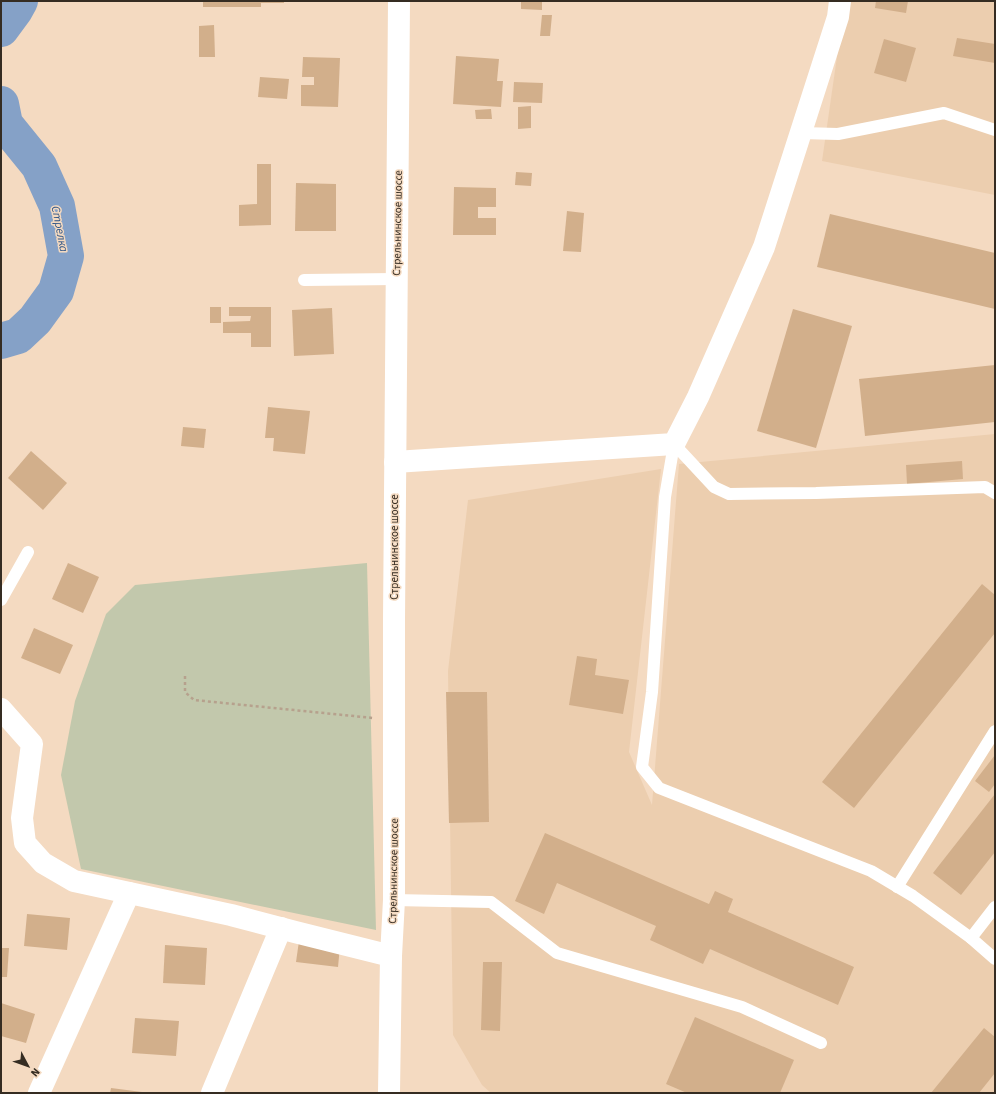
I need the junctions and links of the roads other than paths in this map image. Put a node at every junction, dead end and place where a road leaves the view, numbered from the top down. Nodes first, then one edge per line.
1 (399, 1) edge
2 (840, 1) edge
3 (995, 130) edge
4 (801, 133) junction
5 (396, 279) junction
6 (304, 280) dead end
7 (674, 444) junction
8 (395, 462) junction
9 (995, 493) edge
10 (28, 552) dead end
11 (1, 600) edge
12 (1, 709) edge
13 (995, 731) edge
14 (897, 887) junction
15 (129, 893) junction
16 (394, 900) junction
17 (995, 907) edge
18 (281, 928) junction
19 (971, 938) junction
20 (391, 956) junction
21 (995, 959) edge
22 (821, 1043) dead end
23 (39, 1093) edge
24 (212, 1093) edge
25 (389, 1093) edge

1 - 5 street, Стрельнинское шоссе
2 - 4 street
3 - 4 lane
4 - 7 street
5 - 6 lane
5 - 8 street, Стрельнинское шоссе
7 - 8 street
7 - 9 lane
7 - 14 lane
8 - 16 street, Стрельнинское шоссе
10 - 11 lane
12 - 15 street
13 - 14 lane
14 - 19 lane
15 - 18 street
15 - 23 street
16 - 20 street, Стрельнинское шоссе
16 - 22 lane
17 - 19 lane
18 - 20 street
18 - 24 street
19 - 21 lane
20 - 25 street, Стрельнинское шоссе

